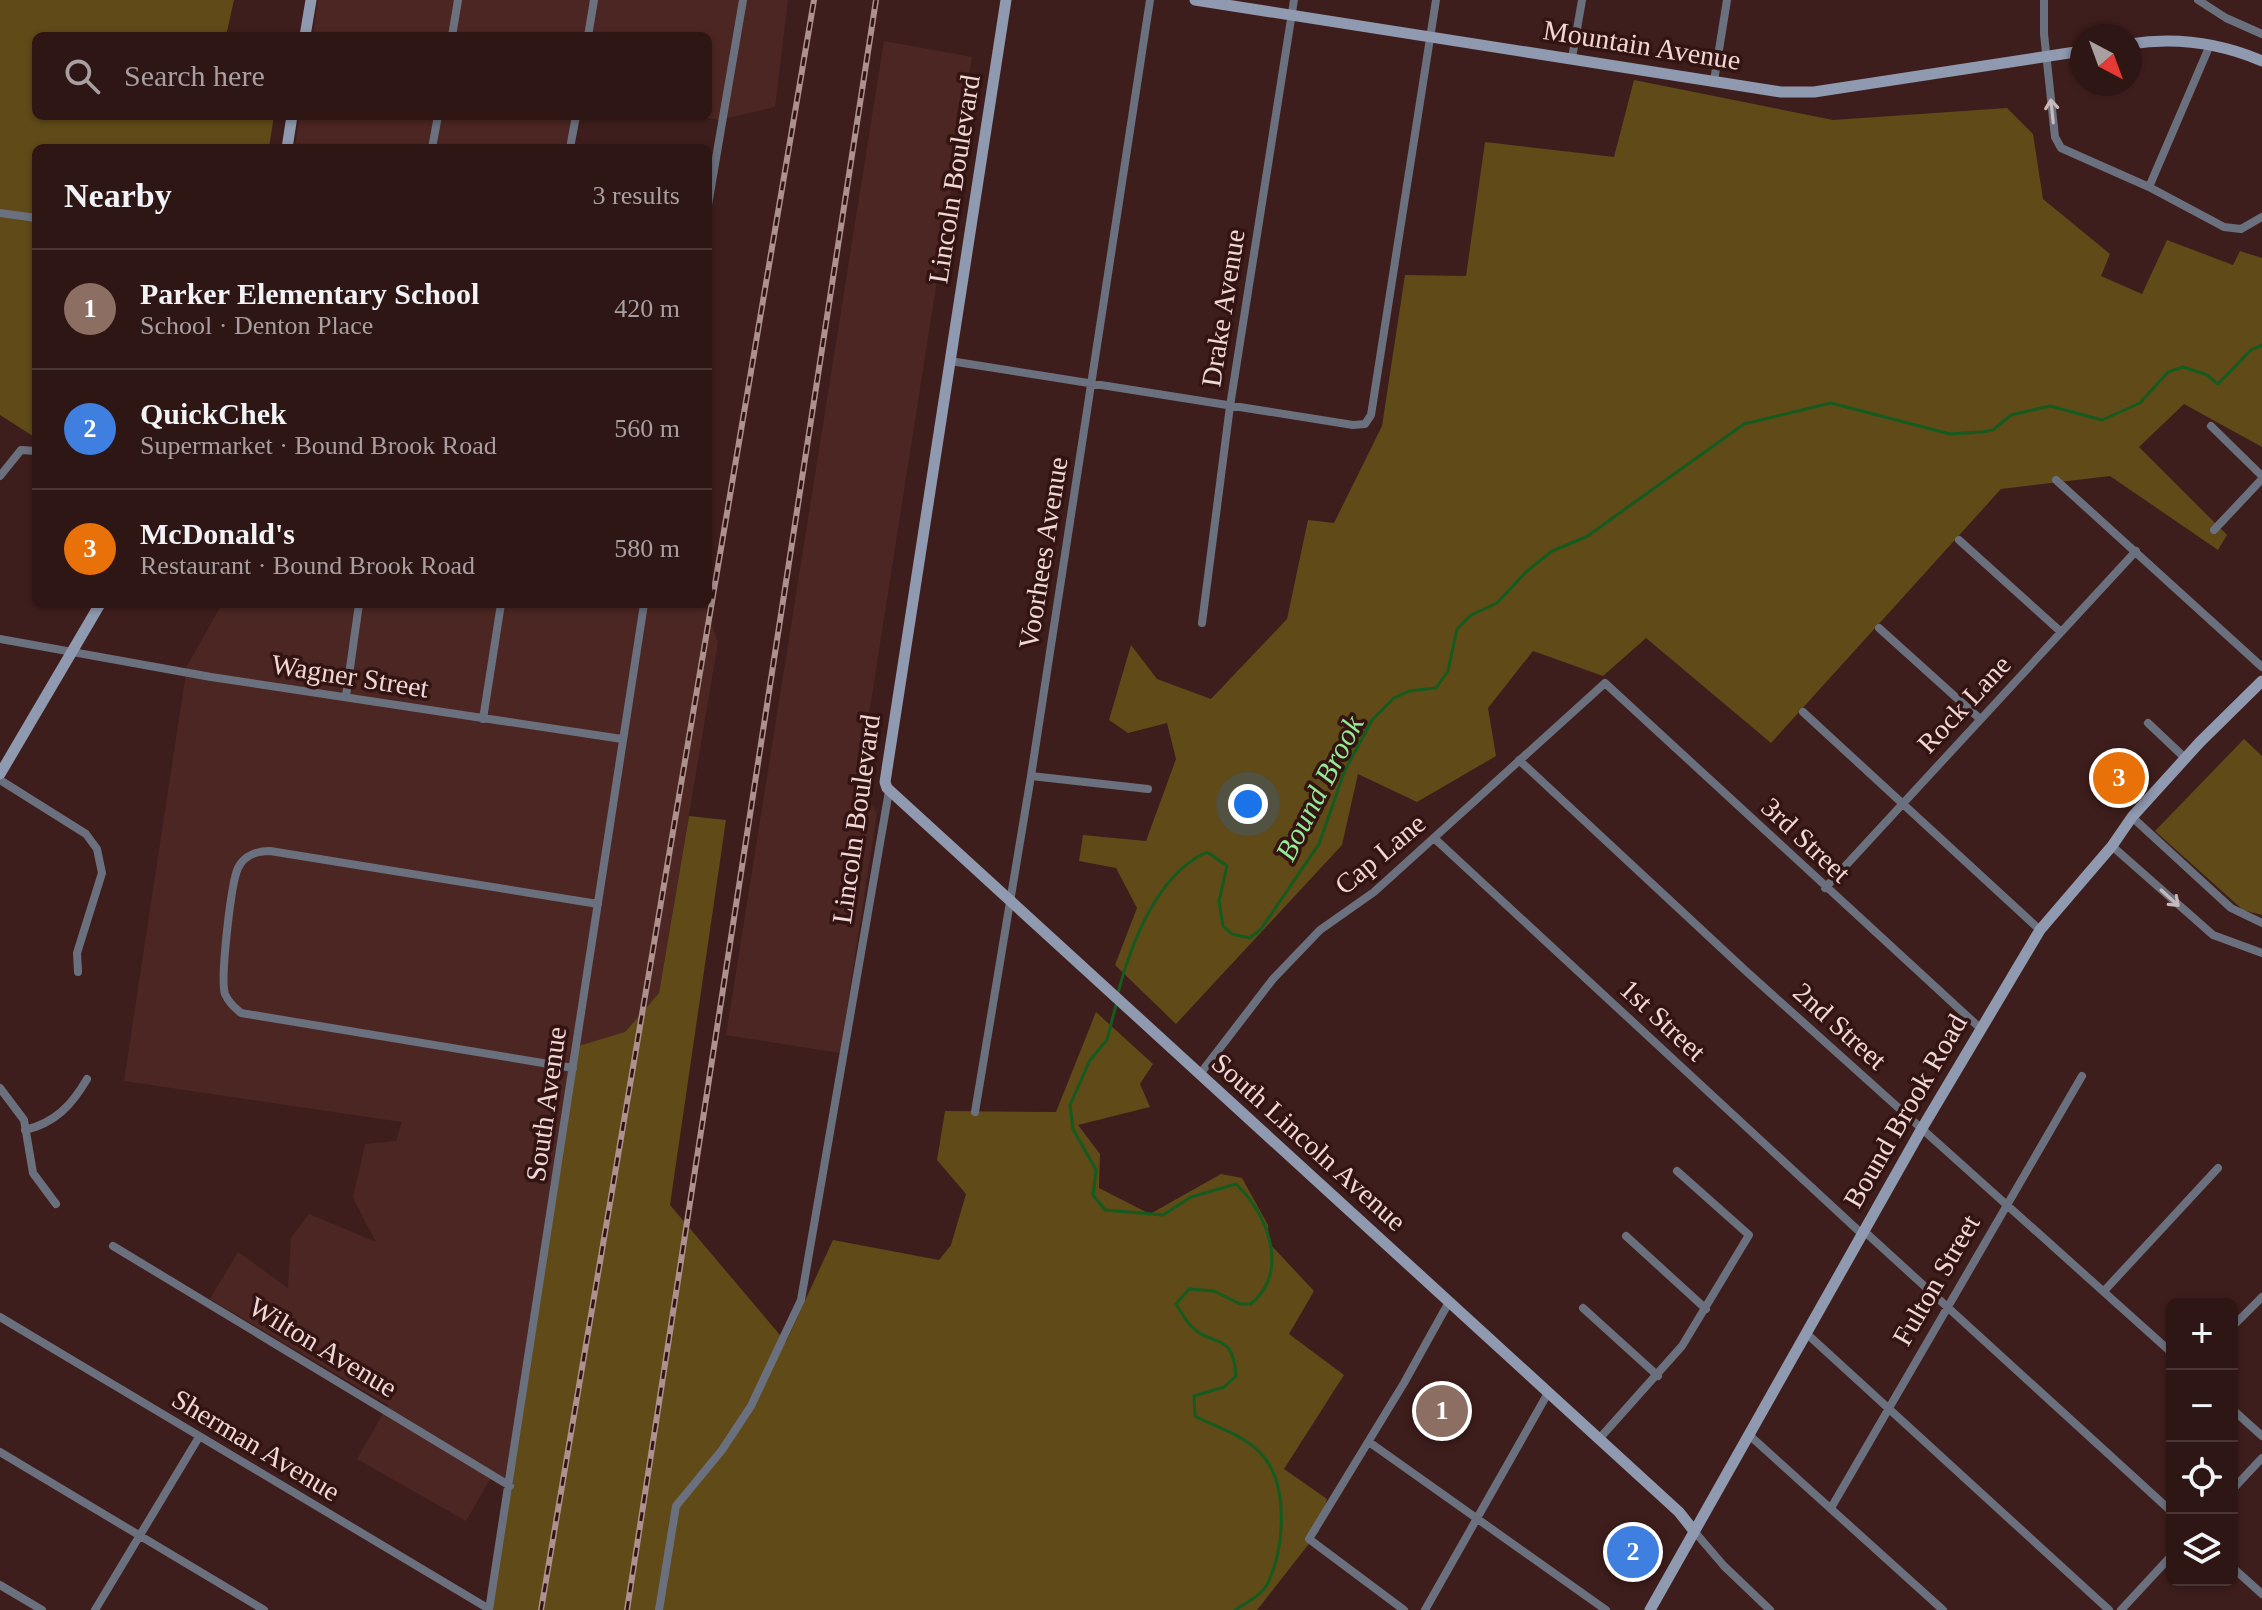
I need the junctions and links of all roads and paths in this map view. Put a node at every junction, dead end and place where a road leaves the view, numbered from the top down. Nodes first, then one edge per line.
1 (311, 0) edge
2 (458, 0) edge
3 (594, 0) edge
4 (743, 0) edge
5 (1006, 0) edge
6 (1150, 0) edge
7 (1195, 0) edge
8 (1294, 0) edge
9 (1436, 0) edge
10 (1582, 0) edge
11 (1727, 0) edge
12 (2044, 0) edge
13 (2198, 0) edge
14 (1292, 15) junction
15 (306, 32) edge
16 (453, 32) edge
17 (589, 32) edge
18 (2262, 34) edge
19 (1432, 36) junction
20 (2142, 43) edge
21 (2210, 45) junction
22 (2070, 53) edge
23 (2046, 57) junction
24 (1572, 58) junction
25 (2262, 61) edge
26 (1714, 81) junction
27 (291, 120) edge
28 (437, 120) edge
29 (575, 120) edge
30 (288, 144) edge
31 (433, 144) edge
32 (571, 144) edge
33 (712, 182) edge
34 (2149, 187) junction
35 (0, 213) edge
36 (32, 217) edge
37 (2262, 217) edge
38 (950, 361) junction
39 (1093, 383) junction
40 (1230, 406) junction
41 (2211, 426) dead end
42 (32, 449) edge
43 (0, 476) edge
44 (2262, 478) edge
45 (2056, 480) dead end
46 (2214, 530) dead end
47 (1959, 540) dead end
48 (2136, 551) junction
49 (98, 608) edge
50 (358, 608) edge
51 (500, 608) edge
52 (643, 608) edge
53 (1202, 623) dead end
54 (1879, 628) dead end
55 (2061, 632) junction
56 (0, 639) edge
57 (72, 653) junction
58 (2262, 667) edge
59 (2262, 681) edge
60 (1605, 683) joint
61 (346, 696) junction
62 (1803, 712) dead end
63 (483, 719) junction
64 (1980, 719) junction
65 (2148, 723) dead end
66 (622, 739) junction
67 (2185, 758) junction
68 (1519, 760) junction
69 (1031, 776) junction
70 (0, 777) edge
71 (1148, 789) dead end
72 (889, 791) junction
73 (1902, 804) junction
74 (2132, 817) junction
75 (1434, 838) junction
76 (2112, 846) junction
77 (1825, 888) junction
78 (1010, 902) junction
79 (598, 904) junction
80 (2262, 923) edge
81 (2040, 930) junction
82 (2262, 953) edge
83 (78, 972) dead end
84 (1980, 1028) junction
85 (573, 1068) junction
86 (1200, 1074) junction
87 (2082, 1076) dead end
88 (87, 1079) dead end
89 (0, 1088) edge
90 (975, 1112) dead end
91 (25, 1130) junction
92 (1921, 1130) junction
93 (2218, 1168) dead end
94 (1677, 1171) dead end
95 (2005, 1203) junction
96 (56, 1204) dead end
97 (1863, 1233) junction
98 (1626, 1236) dead end
99 (113, 1246) dead end
100 (2105, 1290) junction
101 (2262, 1297) edge
102 (1449, 1302) junction
103 (1946, 1306) junction
104 (1583, 1308) dead end
105 (1706, 1309) junction
106 (0, 1317) edge
107 (2238, 1321) edge
108 (1806, 1333) junction
109 (2166, 1347) edge
110 (1658, 1376) junction
111 (1548, 1393) junction
112 (1888, 1408) junction
113 (2238, 1414) edge
114 (1748, 1434) junction
115 (2262, 1436) edge
116 (199, 1437) junction
117 (1599, 1439) junction
118 (1369, 1442) junction
119 (0, 1452) edge
120 (2262, 1458) edge
121 (2238, 1484) edge
122 (510, 1486) junction
123 (2166, 1507) edge
124 (1831, 1508) junction
125 (1477, 1517) junction
126 (1694, 1531) junction
127 (140, 1535) junction
128 (2166, 1561) edge
129 (2238, 1572) edge
130 (0, 1585) edge
131 (2262, 1594) edge
132 (42, 1610) edge
133 (95, 1610) edge
134 (264, 1610) edge
135 (489, 1610) edge
136 (659, 1610) edge
137 (1404, 1610) edge
138 (1425, 1610) edge
139 (1606, 1610) edge
140 (1650, 1610) edge
141 (1770, 1610) edge
142 (1943, 1610) edge
143 (2109, 1610) edge
144 (2121, 1610) edge

1 - 15 main road
2 - 16 street
3 - 17 street
4 - 33 street
5 - 38 main road, Lincoln Boulevard
6 - 39 street, Voorhees Avenue
7 - 14 main road, Mountain Avenue
8 - 14 street, Drake Avenue
9 - 19 street
10 - 24 street
11 - 26 street
12 - 23 street
13 - 18 street
14 - 19 main road, Mountain Avenue
14 - 40 street, Drake Avenue
19 - 24 main road, Mountain Avenue
19 - 40 street
20 - 21 main road
21 - 25 main road
21 - 34 street
22 - 23 main road, Mountain Avenue
23 - 26 main road, Mountain Avenue
34 -> 23 street
24 - 26 main road, Mountain Avenue
27 - 30 main road
28 - 31 street
29 - 32 street
34 - 37 street
35 - 36 street
38 - 39 street
38 - 72 main road, Lincoln Boulevard
39 - 40 street
39 - 69 street, Voorhees Avenue
40 - 53 street, Drake Avenue
41 - 44 street
42 - 43 street
44 - 46 street
45 - 48 street
47 - 55 street
48 - 55 street, Rock Lane
48 - 58 street
49 - 57 main road
50 - 61 street
51 - 63 street
52 - 66 street, South Avenue
54 - 64 street
55 - 64 street, Rock Lane
56 - 57 street, Wagner Street
57 - 61 street, Wagner Street
57 - 70 main road
59 - 67 main road, Bound Brook Road
60 - 68 street, Cap Lane
60 - 77 street, 3rd Street
61 - 63 street, Wagner Street
62 - 73 street
63 - 66 street, Wagner Street
64 - 73 street, Rock Lane
65 - 67 street
66 - 79 street, South Avenue
67 - 74 main road, Bound Brook Road
68 - 75 street, Cap Lane
68 - 92 street, 2nd Street
69 - 71 street
69 - 78 street, Voorhees Avenue
70 - 83 street
72 - 78 main road, South Lincoln Avenue
72 - 136 street, Lincoln Boulevard
73 - 77 street, Rock Lane
73 - 81 street
74 - 76 main road, Bound Brook Road
74 - 80 street
75 - 86 street, Cap Lane
75 - 97 street, 1st Street
76 - 81 main road, Bound Brook Road
76 -> 82 street
77 - 84 street, 3rd Street
78 - 86 main road, South Lincoln Avenue
78 - 90 street, Voorhees Avenue
79 - 85 street, South Avenue
79 - 85 street
81 - 84 main road, Bound Brook Road
84 - 92 main road, Bound Brook Road
85 - 122 street, South Avenue
86 - 102 main road, South Lincoln Avenue
87 - 95 street, Fulton Street
88 - 91 street
89 - 91 street
91 - 96 street
92 - 95 street, 2nd Street
92 - 97 main road, Bound Brook Road
93 - 100 street
94 - 105 street
95 - 100 street, 2nd Street
95 - 103 street, Fulton Street
97 - 103 street, 1st Street
97 - 108 main road, Bound Brook Road
98 - 105 street
99 - 122 street, Wilton Avenue
100 - 109 street, 2nd Street
101 - 107 street
102 - 111 main road, South Lincoln Avenue
102 - 118 street
103 - 112 street, Fulton Street
103 - 123 street, 1st Street
104 - 110 street
105 - 110 street
106 - 116 street, Sherman Avenue
108 - 112 street
108 - 114 main road, Bound Brook Road
110 - 117 street
111 - 117 main road, South Lincoln Avenue
111 - 125 street
112 - 124 street, Fulton Street
112 - 143 street
113 - 115 street
114 - 124 street
114 - 126 main road, Bound Brook Road
116 - 127 street
116 - 135 street, Sherman Avenue
117 - 126 main road, South Lincoln Avenue
118 - 125 street
118 - 137 street
119 - 127 street
120 - 121 street
122 - 135 street, South Avenue
124 - 142 street
125 - 138 street
125 - 139 street
126 - 140 main road, Bound Brook Road
126 - 141 street
127 - 133 street
127 - 134 street
128 - 144 street
129 - 131 street
130 - 132 street

